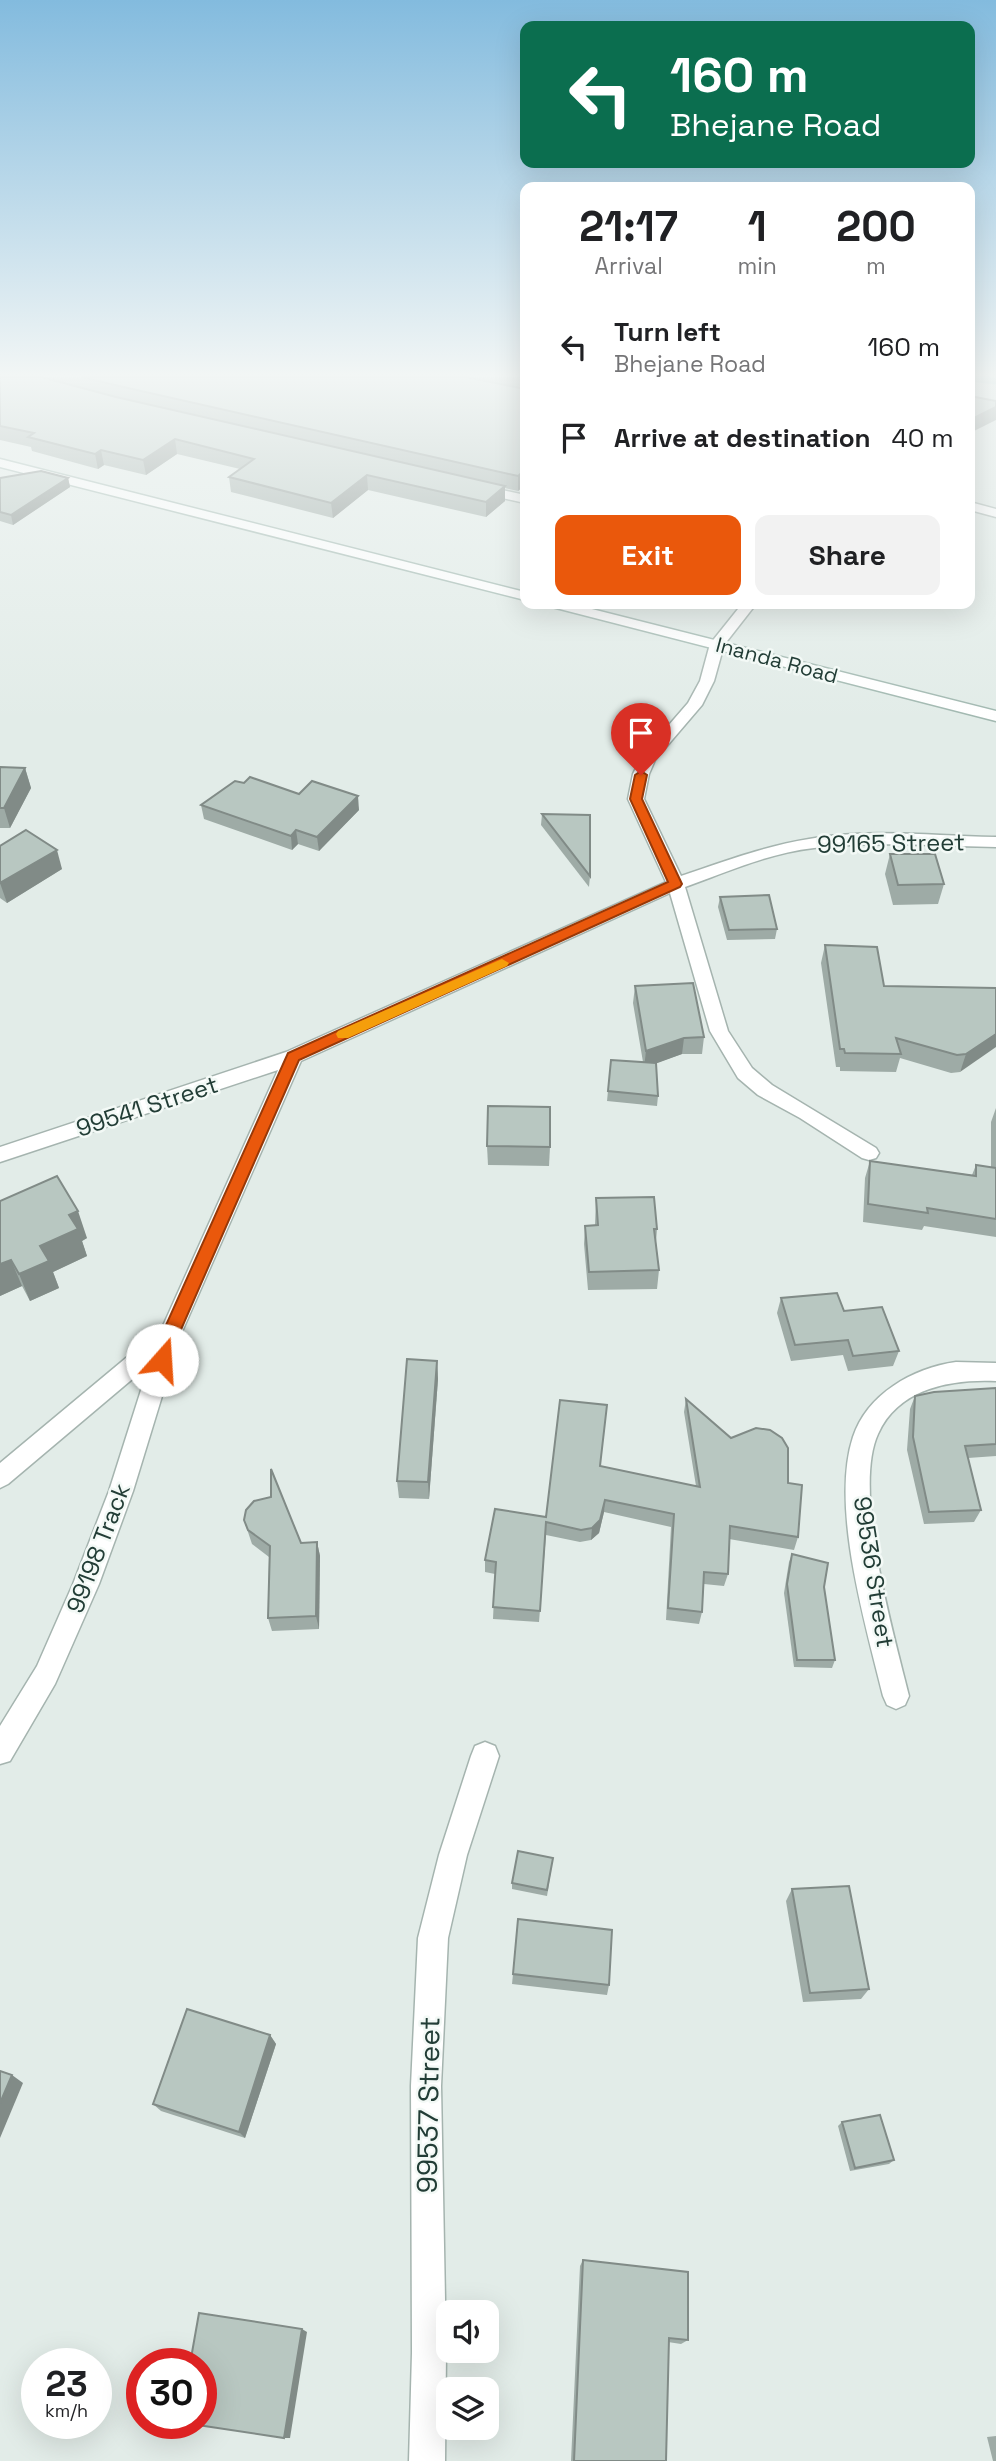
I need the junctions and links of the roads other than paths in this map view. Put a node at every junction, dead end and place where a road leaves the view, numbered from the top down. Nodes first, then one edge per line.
1 (114, 492) edge
2 (493, 492) edge
3 (520, 498) edge
4 (975, 507) edge
5 (996, 513) edge
6 (520, 595) edge
7 (577, 609) edge
8 (746, 609) edge
9 (717, 644) junction
10 (996, 716) edge
11 (996, 842) edge
12 (676, 884) junction
13 (293, 1057) junction
14 (869, 1153) dead end
15 (0, 1155) edge
16 (170, 1334) junction
17 (996, 1372) edge
18 (0, 1477) edge
19 (896, 1696) dead end
20 (0, 1751) edge
21 (485, 1756) dead end
22 (427, 2461) edge

1 - 6 street
2 - 3 street
4 - 5 street
7 - 9 street, Inanda Road
8 - 9 street
9 - 10 street, Inanda Road
9 - 12 street
11 - 12 street, 99165 Street
12 - 13 street, 99165 Street
12 - 14 street
13 - 15 street, 99541 Street
13 - 16 street
16 - 18 street
16 - 20 street, 99198 Track
17 - 19 street, 99536 Street
21 - 22 street, 99537 Street

